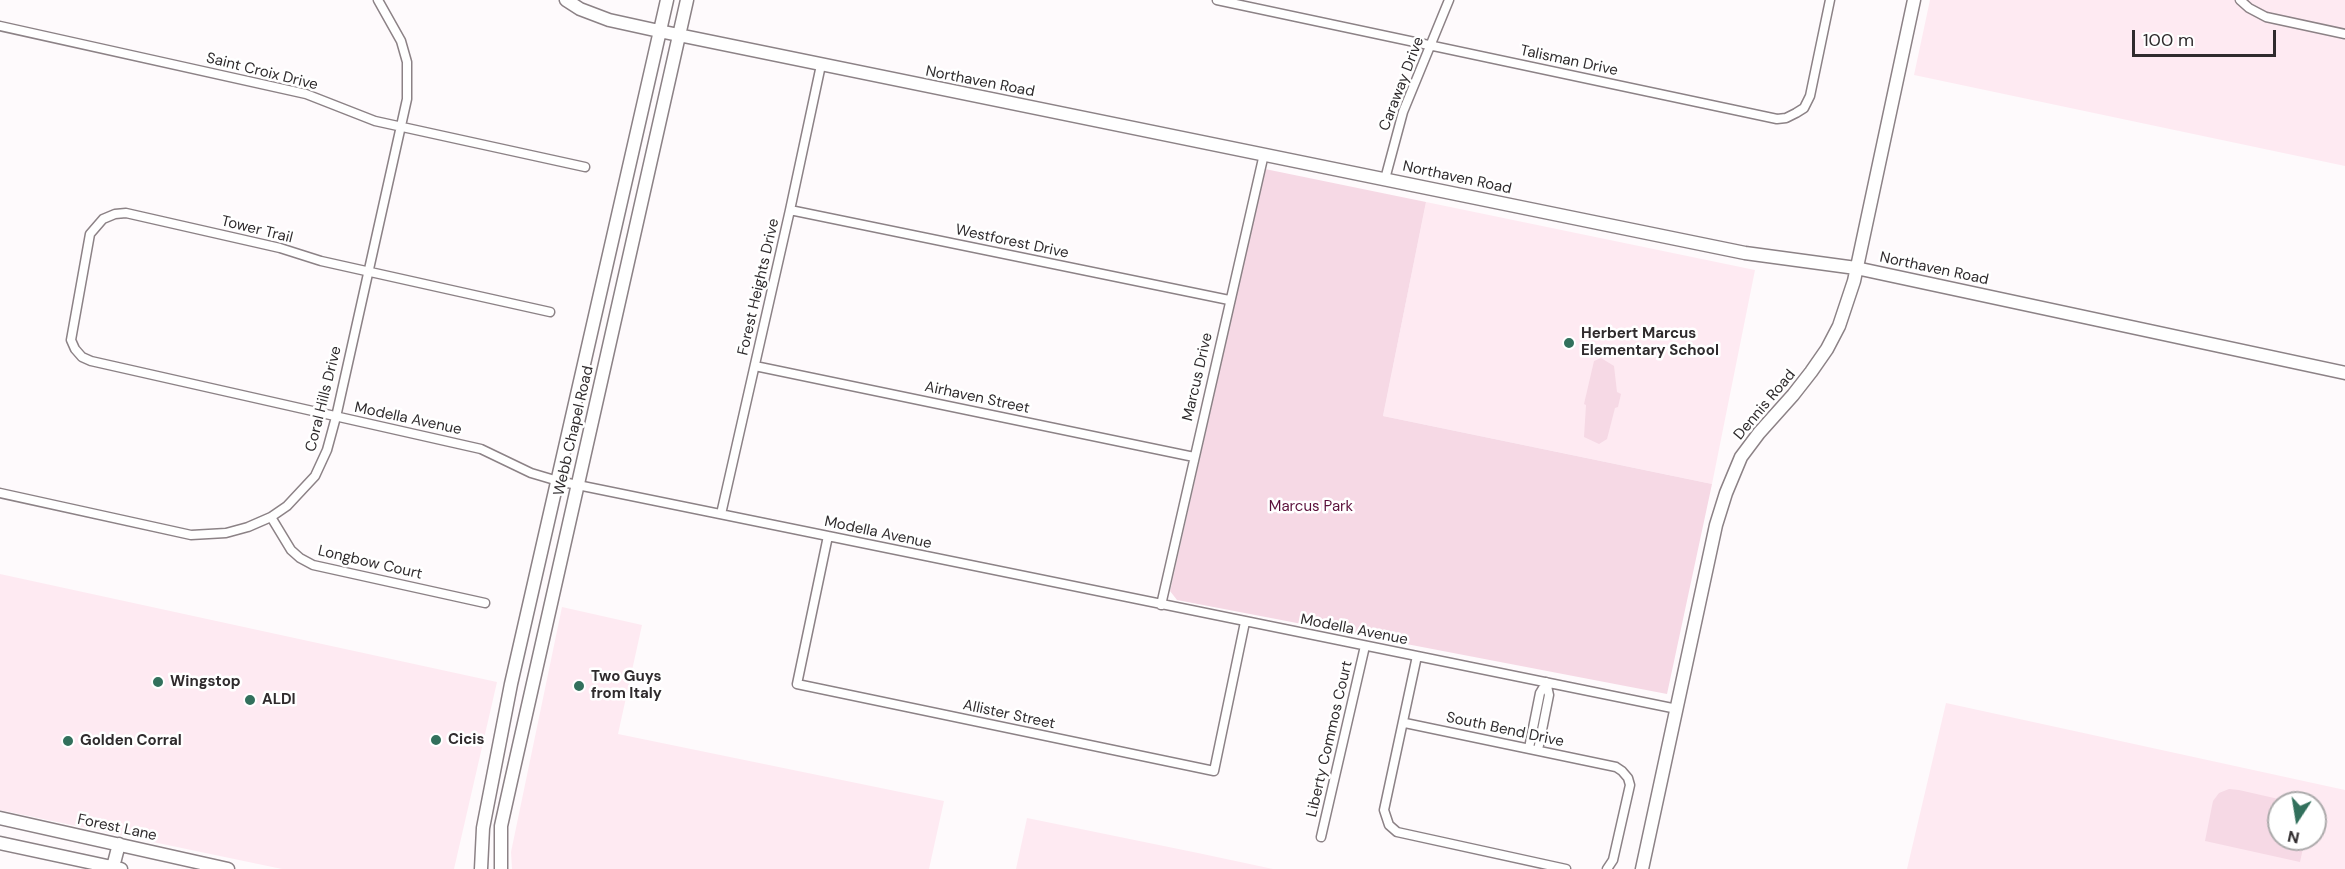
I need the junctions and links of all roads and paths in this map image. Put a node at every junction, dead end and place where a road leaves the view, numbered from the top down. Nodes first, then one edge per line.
1 (378, 0) edge
2 (566, 0) edge
3 (667, 0) edge
4 (687, 0) edge
5 (1217, 0) edge
6 (1449, 0) edge
7 (1830, 0) edge
8 (1914, 0) edge
9 (2240, 0) edge
10 (0, 26) edge
11 (659, 32) junction
12 (2345, 34) edge
13 (679, 35) junction
14 (1431, 46) junction
15 (821, 65) junction
16 (402, 126) junction
17 (1264, 154) junction
18 (585, 167) dead end
19 (1385, 179) junction
20 (790, 210) junction
21 (1856, 268) junction
22 (369, 272) junction
23 (1229, 300) junction
24 (550, 312) dead end
25 (82, 357) joint
26 (755, 366) junction
27 (2345, 373) edge
28 (336, 417) junction
29 (1194, 457) junction
30 (558, 481) junction
31 (577, 485) junction
32 (0, 493) edge
33 (721, 514) junction
34 (271, 517) junction
35 (828, 536) junction
36 (485, 603) dead end
37 (1161, 605) junction
38 (1245, 622) junction
39 (1365, 646) junction
40 (1418, 656) junction
41 (1546, 682) junction
42 (1677, 709) junction
43 (1405, 723) junction
44 (1533, 749) junction
45 (492, 780) junction
46 (510, 781) junction
47 (0, 820) edge
48 (1321, 837) dead end
49 (0, 843) edge
50 (119, 844) junction
51 (117, 868) edge
52 (228, 869) edge
53 (480, 869) edge
54 (501, 869) edge
55 (1566, 869) edge
56 (1607, 869) edge
57 (1641, 869) edge

1 - 16 street, Coral Hills Drive
2 - 11 street, Northaven Road
3 - 11 street, Webb Chapel Road
4 - 13 street, Webb Chapel Road
5 - 14 street, Talisman Drive
6 - 14 street, Caraway Drive
7 - 14 street, Talisman Drive
8 - 21 street, Dennis Road
9 - 12 street
10 - 16 street, Saint Croix Drive
11 - 13 street, Northaven Road
11 - 30 street, Webb Chapel Road
13 - 15 street, Northaven Road
13 - 31 street, Webb Chapel Road
14 - 19 street, Caraway Drive
15 - 17 street, Northaven Road
15 - 20 street, Forest Heights Drive
16 - 18 street, Saint Croix Drive
16 - 22 street, Coral Hills Drive
17 - 19 street, Northaven Road
17 - 23 street, Marcus Drive
19 - 21 street, Northaven Road
20 - 23 street, Westforest Drive
20 - 26 street, Forest Heights Drive
21 - 27 street, Northaven Road
21 - 42 street, Dennis Road
22 - 24 street, Tower Trail
22 - 25 street, Tower Trail
22 - 28 street, Coral Hills Drive
23 - 29 street, Marcus Drive
25 - 28 street, Modella Avenue
26 - 29 street, Airhaven Street
26 - 33 street, Forest Heights Drive
28 - 30 street, Modella Avenue
28 - 34 street, Coral Hills Drive
29 - 37 street, Marcus Drive
30 - 31 street, Modella Avenue
30 - 45 street, Webb Chapel Road
31 - 33 street, Modella Avenue
31 - 46 street, Webb Chapel Road
32 - 34 street, Coral Hills Drive
33 - 35 street, Modella Avenue
34 - 36 street, Longbow Court
35 - 37 street, Modella Avenue
35 - 38 street, Allister Street
37 - 38 street, Modella Avenue
38 - 39 street, Modella Avenue
39 - 40 street, Modella Avenue
39 - 48 street, Liberty Commos Court
40 - 41 street, Modella Avenue
40 - 43 street
41 - 42 street, Modella Avenue
41 - 44 street
42 - 57 street, Dennis Road
43 - 44 street, South Bend Drive
43 - 55 street
44 - 56 street, South Bend Drive
45 - 46 street
45 - 53 street, Webb Chapel Road
46 - 54 street, Webb Chapel Road
47 - 50 street, Forest Lane
49 - 51 street
50 - 51 street
50 - 52 street, Forest Lane

